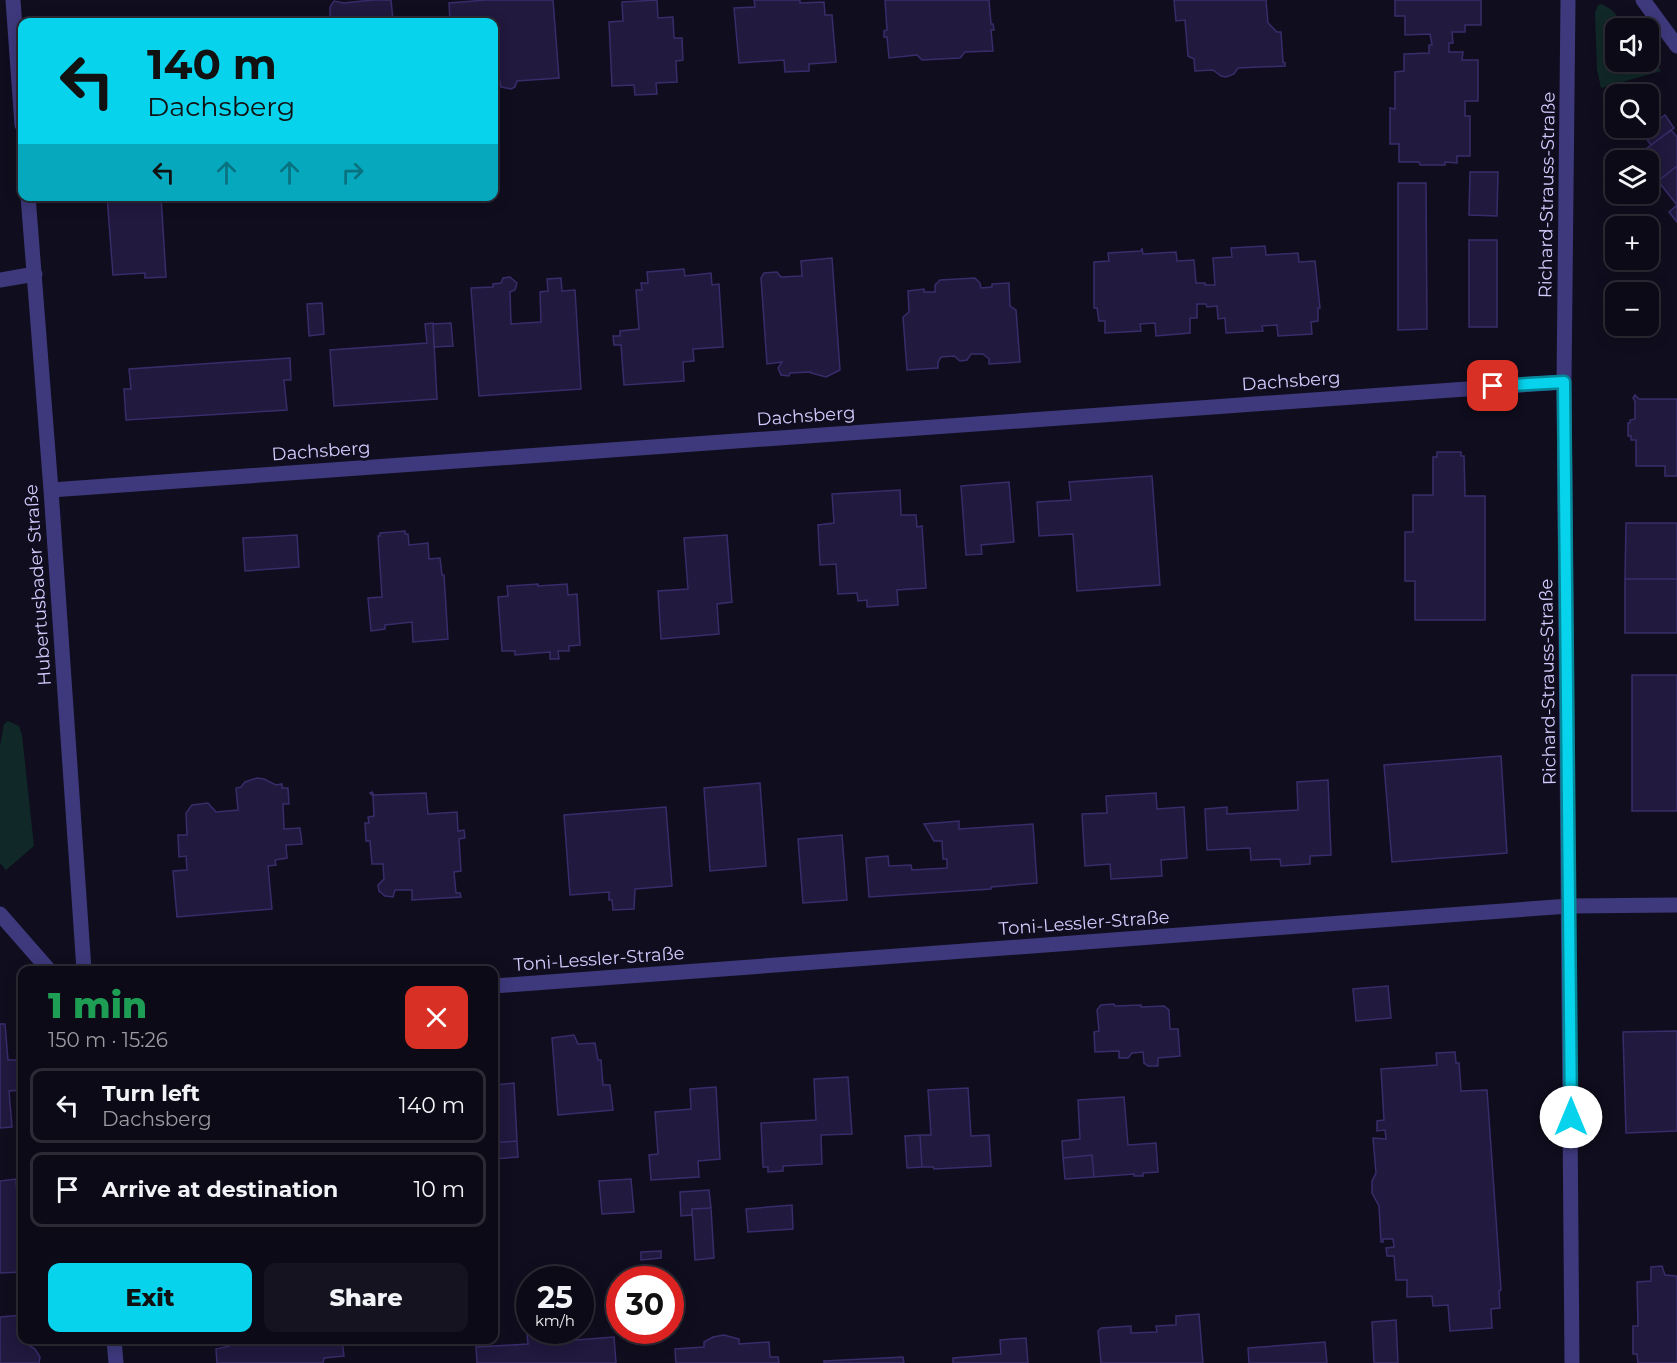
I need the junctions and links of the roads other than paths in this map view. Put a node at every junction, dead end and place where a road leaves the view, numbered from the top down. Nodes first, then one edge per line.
1 (13, 0) edge
2 (1569, 0) edge
3 (1642, 0) edge
4 (1677, 45) edge
5 (18, 70) edge
6 (28, 201) edge
7 (35, 274) junction
8 (0, 280) edge
9 (1564, 382) junction
10 (51, 490) junction
11 (1677, 905) edge
12 (1569, 906) junction
13 (0, 914) edge
14 (46, 966) edge
15 (84, 966) edge
16 (498, 986) edge
17 (114, 1344) edge
18 (116, 1363) edge
19 (1572, 1363) edge

1 - 5 street
2 - 9 street, Richard-Strauss-Straße
3 - 4 street
6 - 7 street, Hubertusbader Straße
7 - 8 street
7 - 10 street, Hubertusbader Straße
9 - 10 street, Dachsberg
9 - 12 street, Richard-Strauss-Straße
10 - 15 street, Hubertusbader Straße
11 - 12 street, Toni-Lessler-Straße
12 - 16 street, Toni-Lessler-Straße
12 - 19 street, Richard-Strauss-Straße
13 - 14 street
17 - 18 street

